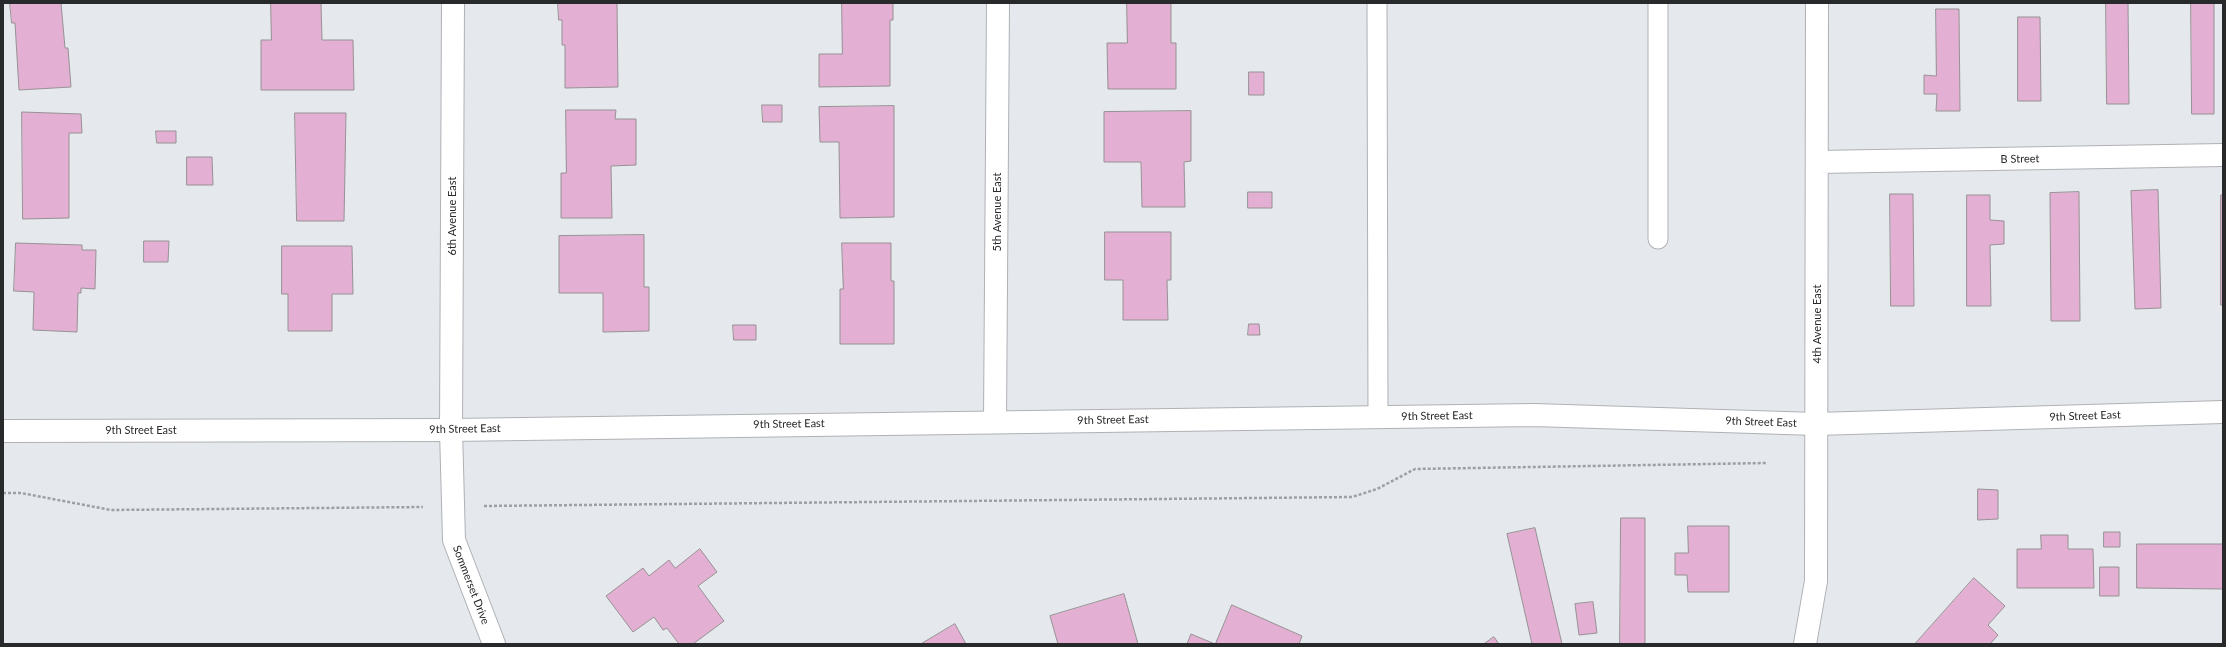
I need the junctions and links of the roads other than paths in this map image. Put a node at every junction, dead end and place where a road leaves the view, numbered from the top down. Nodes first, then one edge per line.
1 (453, 3) edge
2 (998, 3) edge
3 (1377, 3) edge
4 (1658, 3) edge
5 (1817, 3) edge
6 (2223, 155) edge
7 (1818, 162) junction
8 (1658, 239) dead end
9 (2223, 412) edge
10 (1378, 417) junction
11 (995, 421) junction
12 (1816, 424) junction
13 (451, 430) junction
14 (3, 431) edge
15 (494, 644) edge
16 (1806, 644) edge

1 - 13 main road, 6th Avenue East
2 - 11 main road, 5th Avenue East
3 - 10 lane
4 - 8 lane
5 - 7 main road, 4th Avenue East
6 - 7 main road, B Street
7 - 12 main road, 4th Avenue East
9 - 12 main road, 9th Street East
10 - 11 main road, 9th Street East
10 - 12 main road, 9th Street East
11 - 13 main road, 9th Street East
12 - 16 main road, 4th Avenue East
13 - 14 main road, 9th Street East
13 - 15 main road, Sommerset Drive

